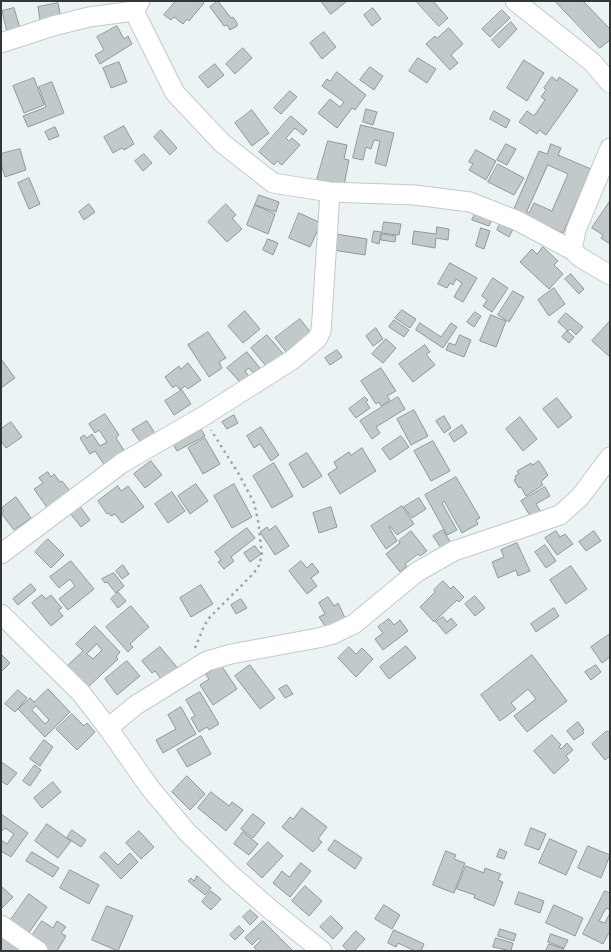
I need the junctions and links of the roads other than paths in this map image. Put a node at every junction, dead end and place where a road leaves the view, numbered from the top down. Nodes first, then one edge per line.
1 (515, 1) edge
2 (137, 6) edge
3 (1, 43) edge
4 (610, 83) edge
5 (610, 148) edge
6 (330, 192) junction
7 (572, 250) junction
8 (610, 275) edge
9 (610, 457) edge
10 (1, 554) edge
11 (1, 614) edge
12 (108, 728) junction
13 (1, 925) edge
14 (319, 950) edge
15 (38, 951) edge

1 - 4 street
2 - 3 street
2 - 6 street
5 - 7 street
6 - 7 street
6 - 10 street
7 - 8 street
9 - 12 street
11 - 12 street
12 - 14 street
13 - 15 street

